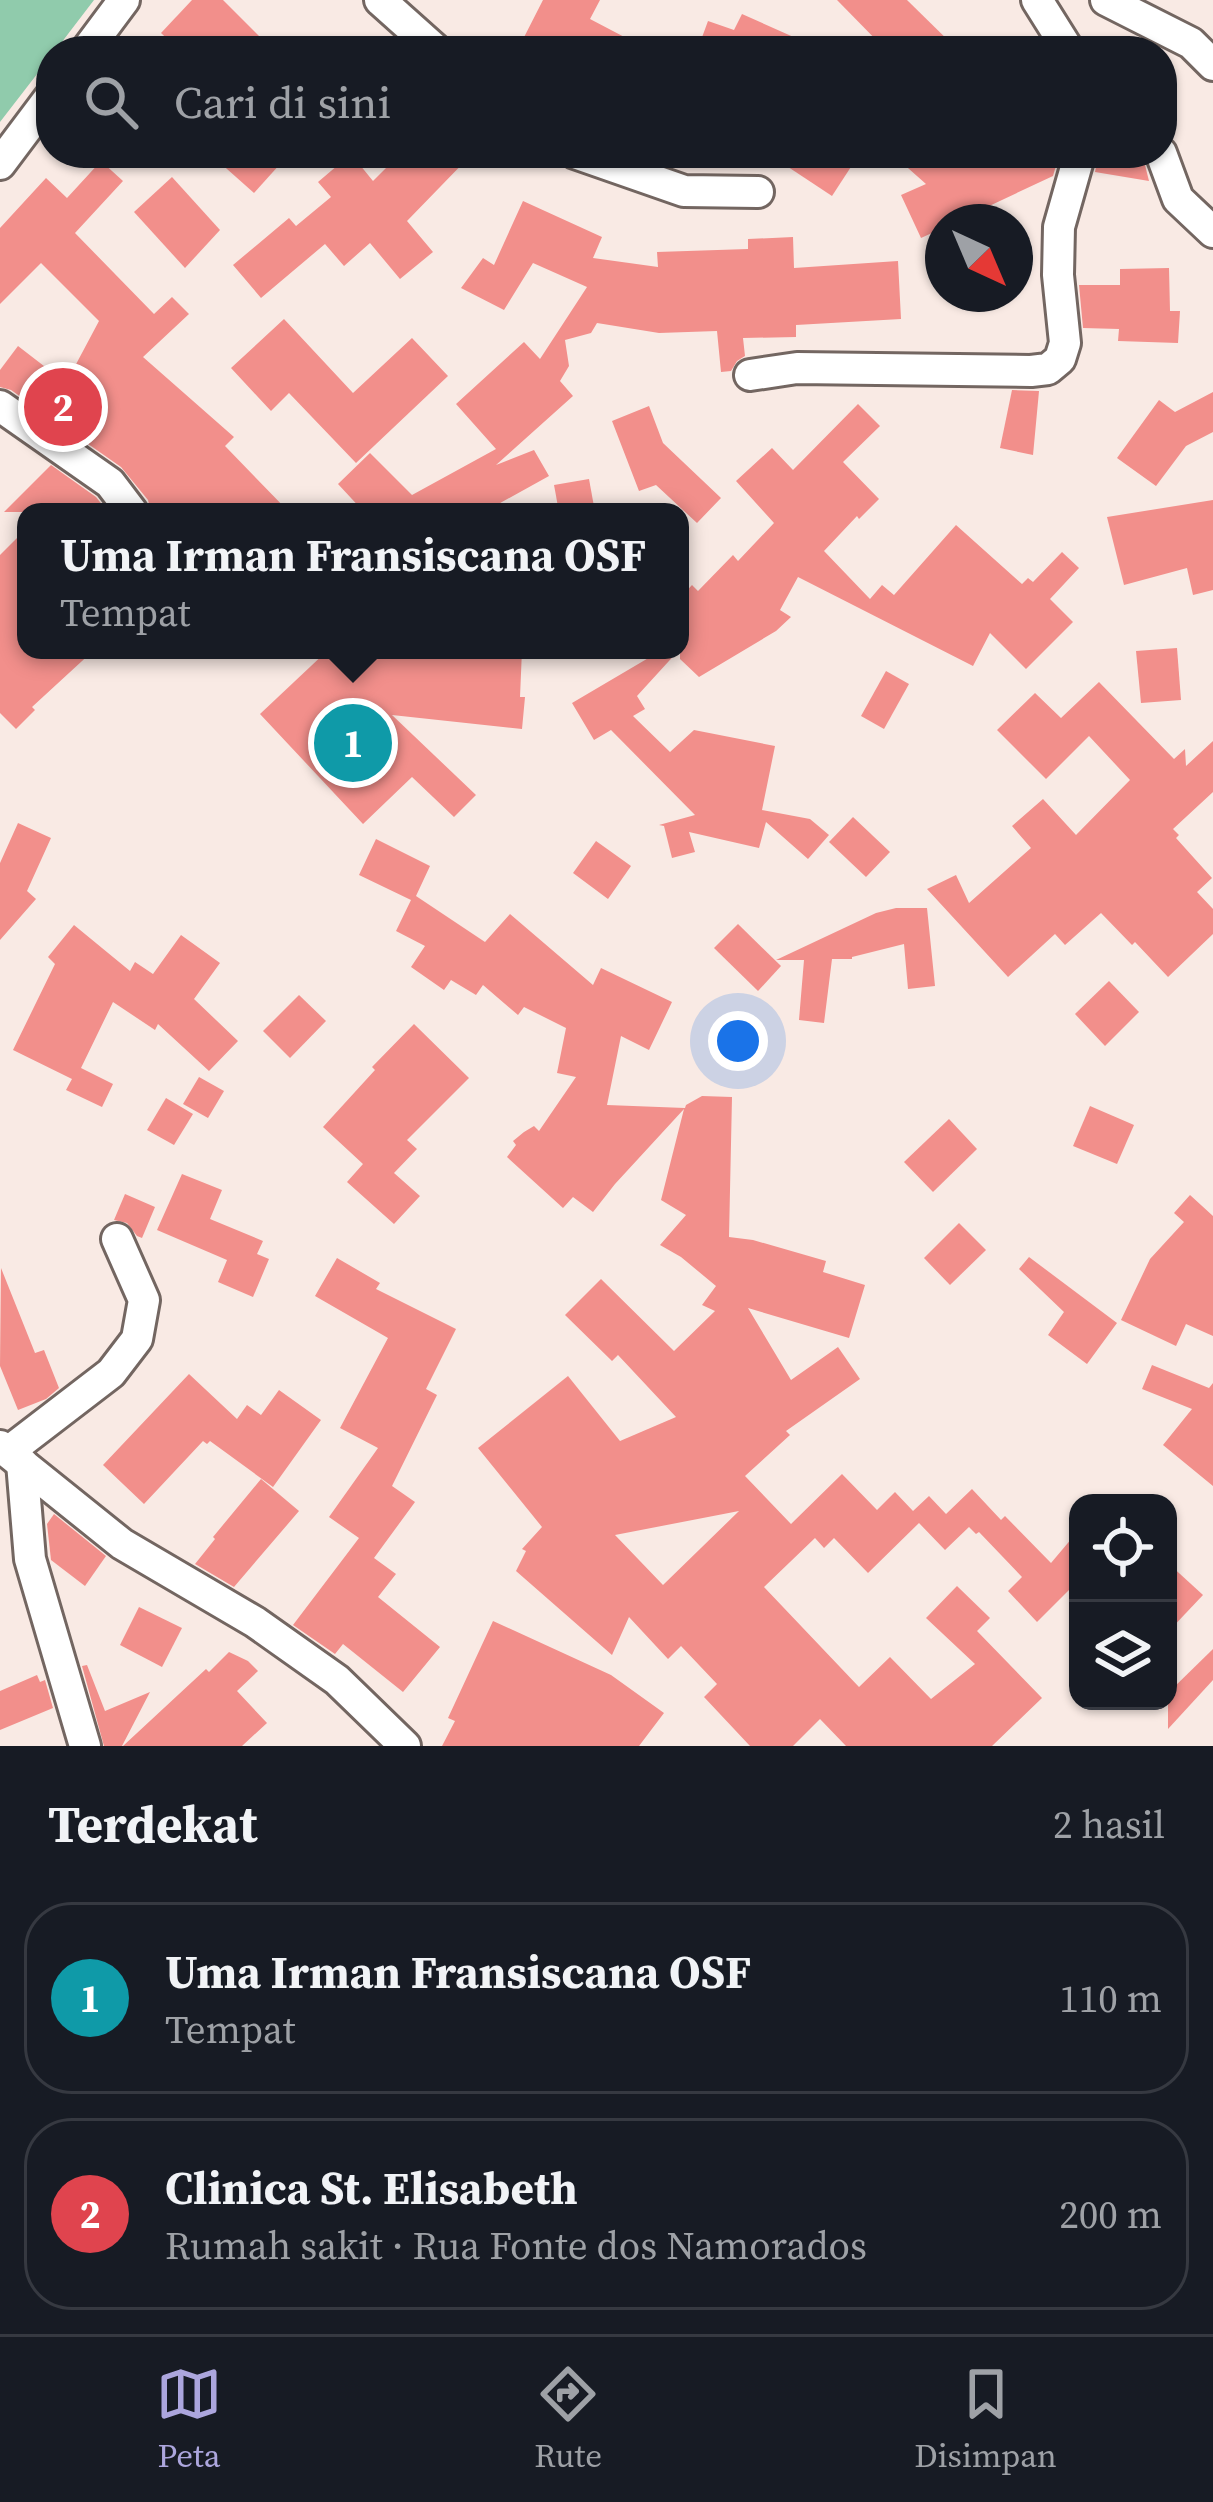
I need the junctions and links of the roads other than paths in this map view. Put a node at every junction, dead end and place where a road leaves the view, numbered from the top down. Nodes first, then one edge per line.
1 (124, 0) edge
2 (380, 0) edge
3 (1037, 0) edge
4 (1106, 0) edge
5 (97, 36) edge
6 (420, 36) edge
7 (1060, 36) edge
8 (1176, 36) edge
9 (1177, 37) edge
10 (1213, 65) edge
11 (36, 116) edge
12 (0, 164) edge
13 (618, 168) edge
14 (1076, 168) edge
15 (1166, 168) edge
16 (758, 192) dead end
17 (1213, 232) edge
18 (750, 375) dead end
19 (0, 406) edge
20 (125, 503) edge
21 (117, 1239) dead end
22 (10, 1454) edge
23 (85, 1746) edge
24 (405, 1746) edge

1 - 5 street
2 - 6 street
3 - 7 street
4 - 8 street
9 - 10 street
11 - 12 street
13 - 16 street
14 - 18 street
15 - 17 street
19 - 20 street
21 - 22 street
22 - 23 street
22 - 24 street

